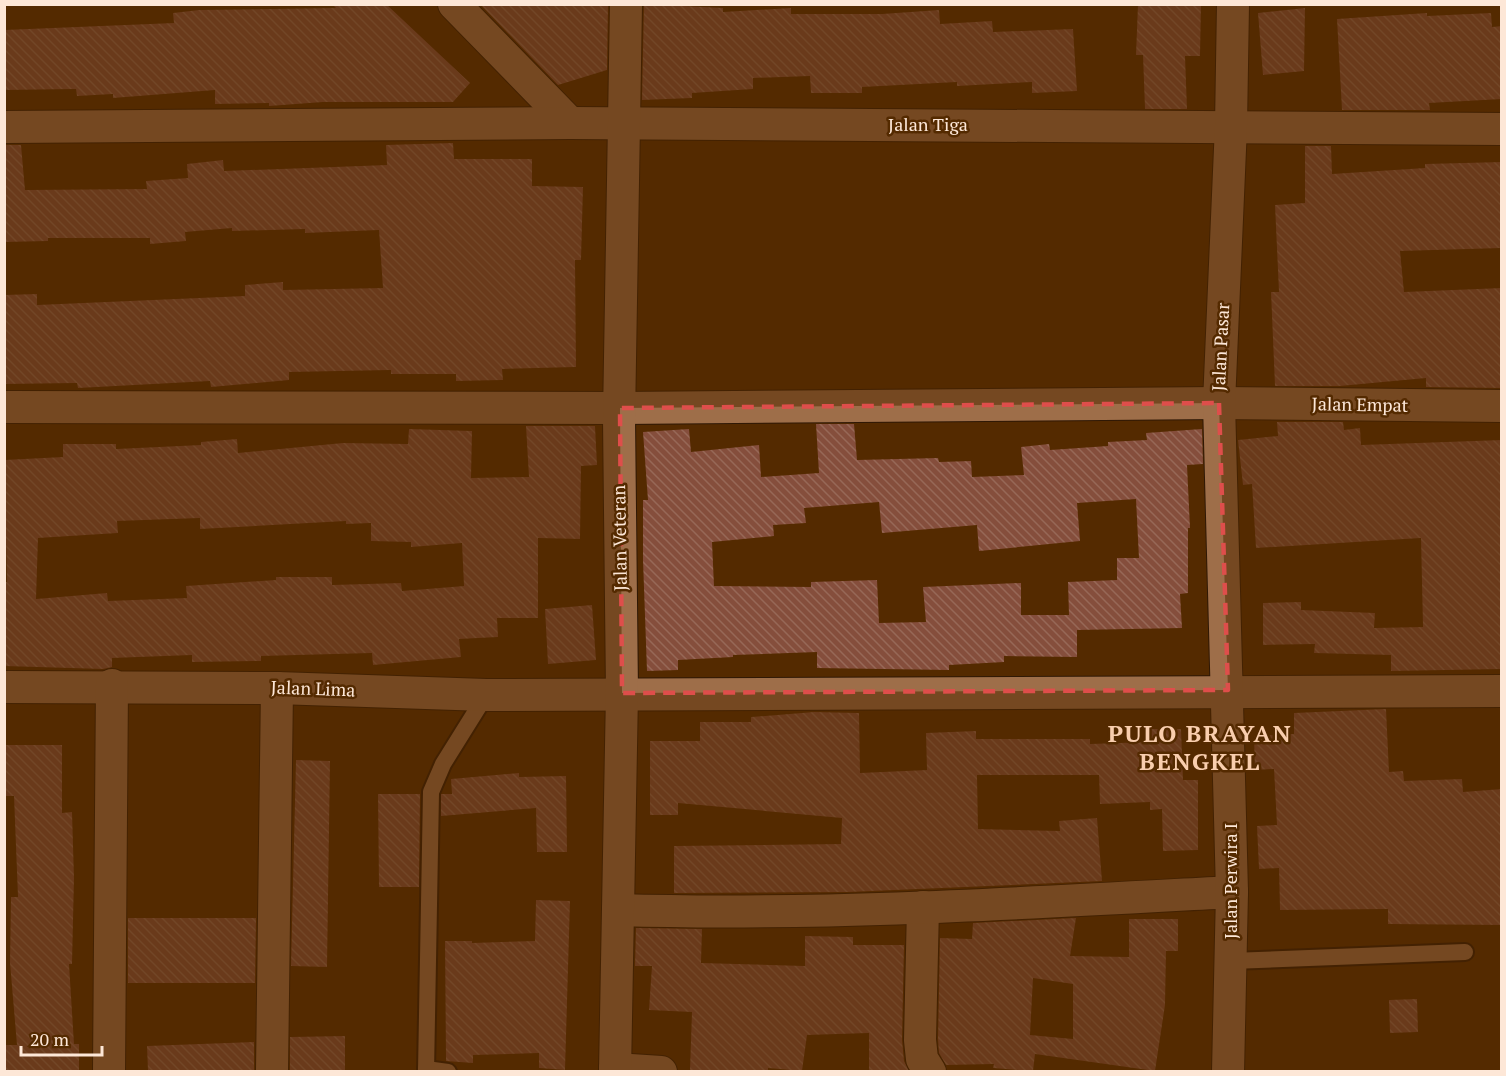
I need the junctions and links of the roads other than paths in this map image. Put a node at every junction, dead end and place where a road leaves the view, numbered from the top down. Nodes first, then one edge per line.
1 (454, 4) edge
2 (626, 4) edge
3 (1233, 4) edge
4 (570, 123) junction
5 (625, 125) junction
6 (1231, 126) junction
7 (4, 127) edge
8 (1502, 129) edge
9 (1219, 403) junction
10 (1502, 406) edge
11 (4, 407) edge
12 (620, 408) junction
13 (112, 685) junction
14 (4, 687) edge
15 (277, 688) junction
16 (1228, 690) junction
17 (1502, 691) edge
18 (621, 693) junction
19 (486, 695) junction
20 (1232, 892) junction
21 (923, 907) junction
22 (618, 910) junction
23 (1465, 952) dead end
24 (1231, 961) junction
25 (426, 1070) edge
26 (615, 1070) edge
27 (110, 1071) edge
28 (272, 1071) edge
29 (448, 1071) edge
30 (661, 1071) edge
31 (930, 1071) edge
32 (1228, 1071) edge

1 - 4 street
2 - 5 street, Jalan Veteran
3 - 6 street, Jalan Pasar
4 - 5 street, Jalan Tiga
4 - 7 street, Jalan Tiga
5 - 6 street, Jalan Tiga
5 - 12 street, Jalan Veteran
6 - 8 street, Jalan Tiga
6 - 9 street, Jalan Pasar
9 - 10 street, Jalan Empat
9 - 12 street, Jalan Empat
9 - 16 street, Jalan Pasar
11 - 12 street, Jalan Empat
12 - 18 street, Jalan Veteran
13 - 14 street, Jalan Lima
13 - 15 street, Jalan Lima
13 - 27 street
15 - 19 street, Jalan Lima
15 - 28 street
16 - 17 street, Jalan Lima
16 - 18 street, Jalan Lima
16 - 20 street, Jalan Perwira I
18 - 19 street, Jalan Lima
18 - 22 street, Jalan Veteran
19 - 25 lane
20 - 21 street
20 - 24 street, Jalan Perwira I
21 - 22 street
21 - 31 street
22 - 26 street, Jalan Veteran
23 - 24 lane
24 - 32 street, Jalan Perwira I
25 - 29 lane
26 - 30 street

